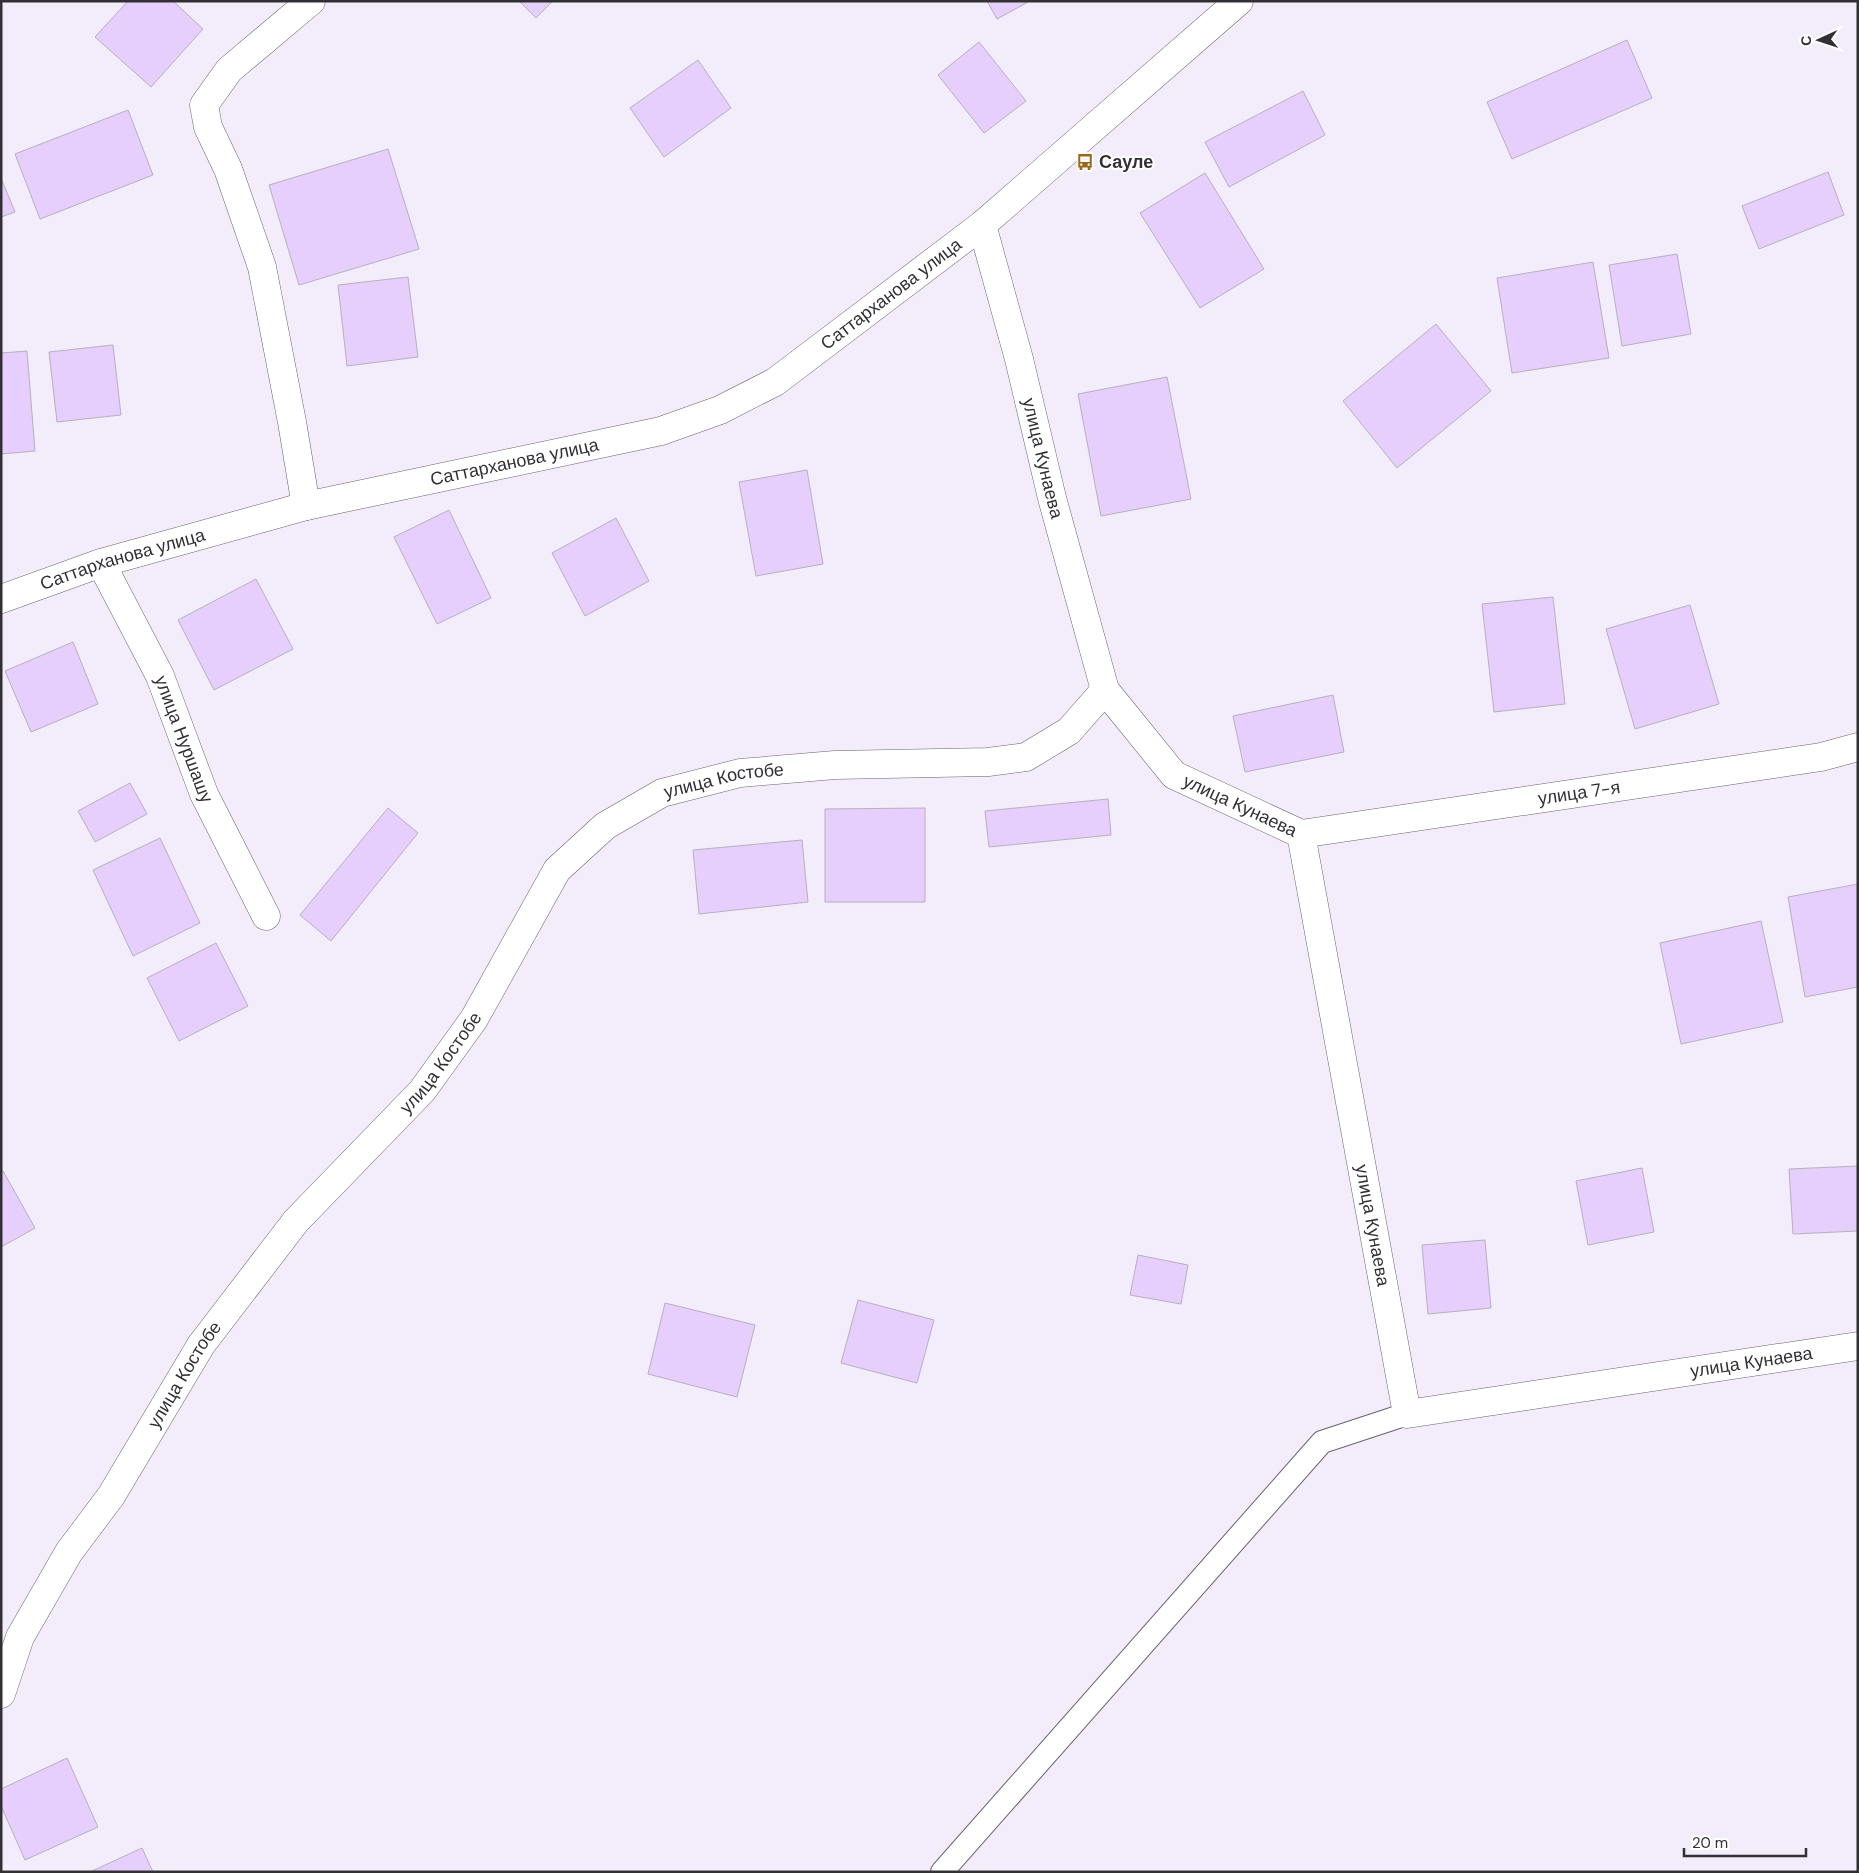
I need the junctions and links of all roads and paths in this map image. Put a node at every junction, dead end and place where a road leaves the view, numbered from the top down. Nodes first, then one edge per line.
1 (311, 1) edge
2 (1239, 1) edge
3 (982, 225) junction
4 (306, 506) junction
5 (101, 563) junction
6 (1, 599) edge
7 (1106, 690) junction
8 (1858, 747) edge
9 (1301, 834) junction
10 (266, 916) dead end
11 (1858, 1346) edge
12 (1407, 1414) junction
13 (1, 1694) edge
14 (942, 1872) edge

1 - 4 street
2 - 3 street, Саттарханова улица
3 - 4 street, Саттарханова улица
3 - 7 street, улица Кунаева
4 - 5 street, Саттарханова улица
5 - 6 street, Саттарханова улица
5 - 10 street, улица Нуршашу
7 - 9 street, улица Кунаева
7 - 13 street, улица Костобе
8 - 9 street, улица 7-я
9 - 12 street, улица Кунаева
11 - 12 street, улица Кунаева
12 - 14 lane

